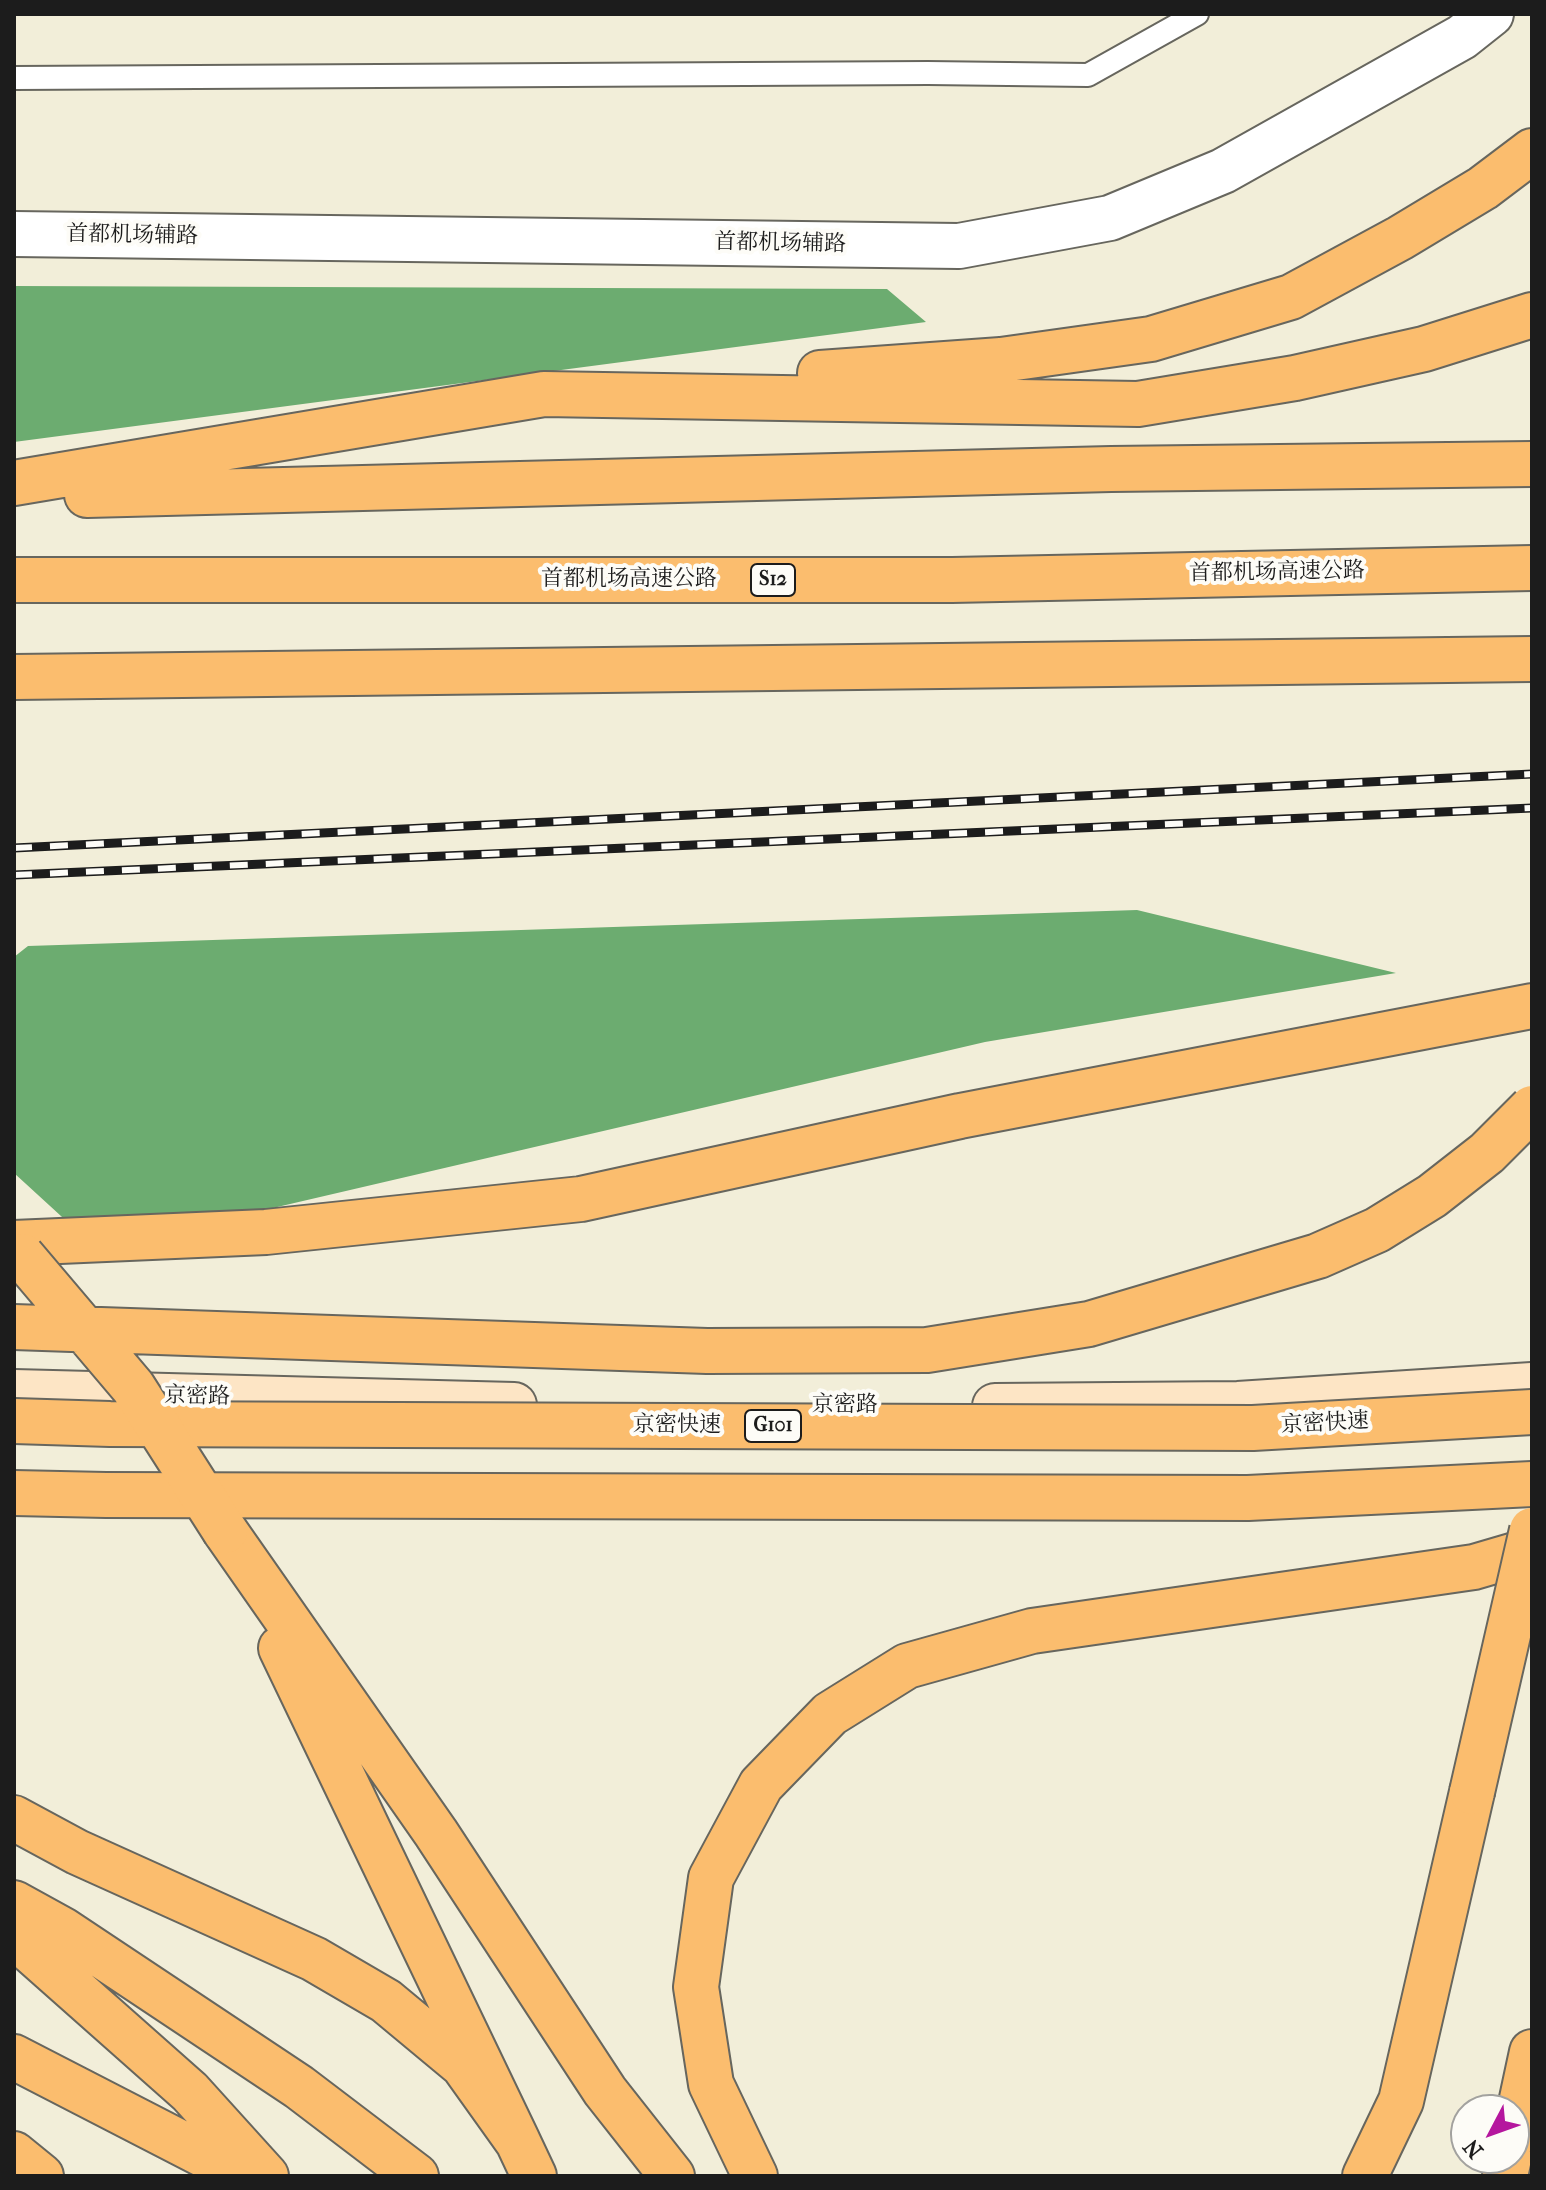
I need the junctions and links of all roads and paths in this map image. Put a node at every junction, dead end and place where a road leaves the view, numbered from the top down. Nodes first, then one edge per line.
1 (1197, 14) edge
2 (1491, 14) edge
3 (14, 78) edge
4 (1532, 151) edge
5 (14, 234) edge
6 (1532, 315) edge
7 (544, 394) junction
8 (1532, 464) edge
9 (14, 483) edge
10 (14, 500) edge
11 (1532, 568) edge
12 (14, 580) edge
13 (1532, 659) edge
14 (14, 677) edge
15 (1532, 1006) edge
16 (1532, 1108) edge
17 (17, 1249) edge
18 (14, 1327) edge
19 (1532, 1385) edge
20 (14, 1392) edge
21 (1532, 1412) edge
22 (14, 1421) edge
23 (1532, 1484) edge
24 (14, 1493) edge
25 (1532, 1503) edge
26 (1532, 1530) edge
27 (225, 1531) junction
28 (1532, 1550) edge
29 (14, 1818) edge
30 (14, 1903) edge
31 (14, 1936) edge
32 (1532, 2052) edge
33 (14, 2057) edge
34 (1523, 2094) edge
35 (14, 2154) edge
36 (526, 2159) edge
37 (41, 2176) edge
38 (245, 2176) edge
39 (266, 2176) edge
40 (416, 2176) edge
41 (672, 2176) edge
42 (755, 2176) edge
43 (1365, 2176) edge

1 - 3 lane
2 - 5 street, 首都机场辅路
4 - 7 highway
6 - 7 highway
7 - 9 highway
8 - 10 highway
11 - 12 highway, 首都机场高速公路 / S12
13 - 14 highway
15 - 17 highway
16 - 18 highway, bridge
17 - 27 highway, bridge
19 - 20 main road, 京密路 / G101
21 - 22 highway, 京密快速 / G101, bridge
23 - 24 highway, bridge
24 - 25 main road
26 - 43 highway, bridge
27 - 36 highway
27 - 41 highway
28 - 42 highway
29 - 36 highway
30 - 40 highway
31 - 39 highway
32 - 34 highway
33 - 38 highway
35 - 37 highway

